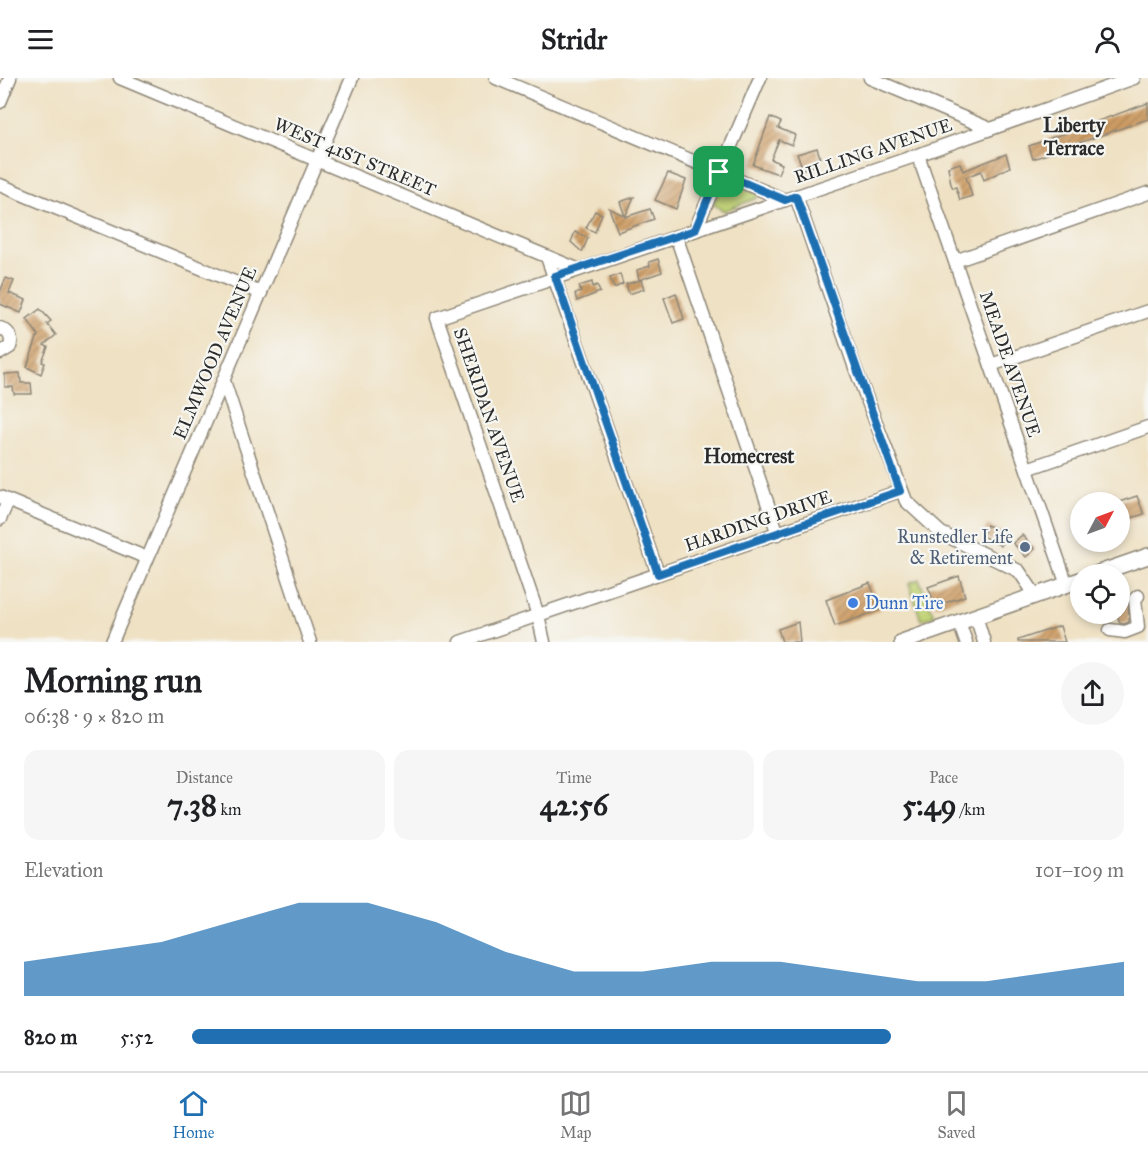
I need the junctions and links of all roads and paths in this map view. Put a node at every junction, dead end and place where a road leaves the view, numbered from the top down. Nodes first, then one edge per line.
1 (10, 78) edge
2 (120, 78) edge
3 (352, 78) edge
4 (495, 78) edge
5 (760, 78) edge
6 (870, 78) edge
7 (1134, 78) edge
8 (0, 102) edge
9 (990, 129) junction
10 (918, 155) junction
11 (317, 161) junction
12 (719, 172) junction
13 (0, 185) edge
14 (1148, 194) edge
15 (791, 198) junction
16 (695, 230) junction
17 (676, 236) junction
18 (547, 257) junction
19 (955, 261) junction
20 (577, 269) junction
21 (555, 276) junction
22 (261, 293) junction
23 (1148, 311) edge
24 (0, 328) edge
25 (0, 353) edge
26 (991, 365) junction
27 (224, 381) junction
28 (1148, 427) edge
29 (1027, 469) junction
30 (900, 491) junction
31 (4, 499) edge
32 (0, 519) edge
33 (778, 534) junction
34 (147, 558) junction
35 (1147, 559) edge
36 (1130, 564) edge
37 (658, 574) junction
38 (1070, 575) edge
39 (1070, 583) edge
40 (1036, 596) junction
41 (1138, 596) dead end
42 (538, 615) junction
43 (976, 616) junction
44 (959, 622) junction
45 (1110, 630) dead end
46 (112, 642) edge
47 (310, 642) edge
48 (460, 642) edge
49 (544, 642) edge
50 (902, 642) edge
51 (966, 642) edge
52 (984, 642) edge

1 - 8 street
2 - 11 street, WEST 41ST STREET
3 - 11 street, ELMWOOD AVENUE
4 - 12 street
5 - 12 street
6 - 9 street
7 - 9 street, RILLING AVENUE
9 - 10 street, RILLING AVENUE
10 - 15 street, RILLING AVENUE
10 - 19 street, MEADE AVENUE
11 - 18 street, WEST 41ST STREET
11 - 22 street, ELMWOOD AVENUE
12 - 15 street
12 - 16 street
13 - 22 street
14 - 19 street
15 - 16 street, RILLING AVENUE
15 - 30 street
16 - 17 street, RILLING AVENUE
17 - 20 street, RILLING AVENUE
17 - 33 street
18 - 20 street, WEST 41ST STREET
18 - 21 street
19 - 26 street, MEADE AVENUE
20 - 21 street, RILLING AVENUE
21 - 37 street
21 - 42 street, SHERIDAN AVENUE
22 - 27 street, ELMWOOD AVENUE
23 - 26 street
24 - 25 street
26 - 29 street, MEADE AVENUE
27 - 34 street, ELMWOOD AVENUE
27 - 47 street
28 - 29 street
29 - 38 street, MEADE AVENUE
30 - 33 street, HARDING DRIVE
30 - 40 street
31 - 32 street
31 - 34 street
33 - 37 street, HARDING DRIVE
34 - 46 street, ELMWOOD AVENUE
35 - 36 main road
37 - 42 street, HARDING DRIVE
39 - 40 main road
40 - 43 main road
41 - 45 street
42 - 48 street, HARDING DRIVE
42 - 49 street, SHERIDAN AVENUE
43 - 44 main road
43 - 52 street
44 - 50 main road
44 - 51 street

